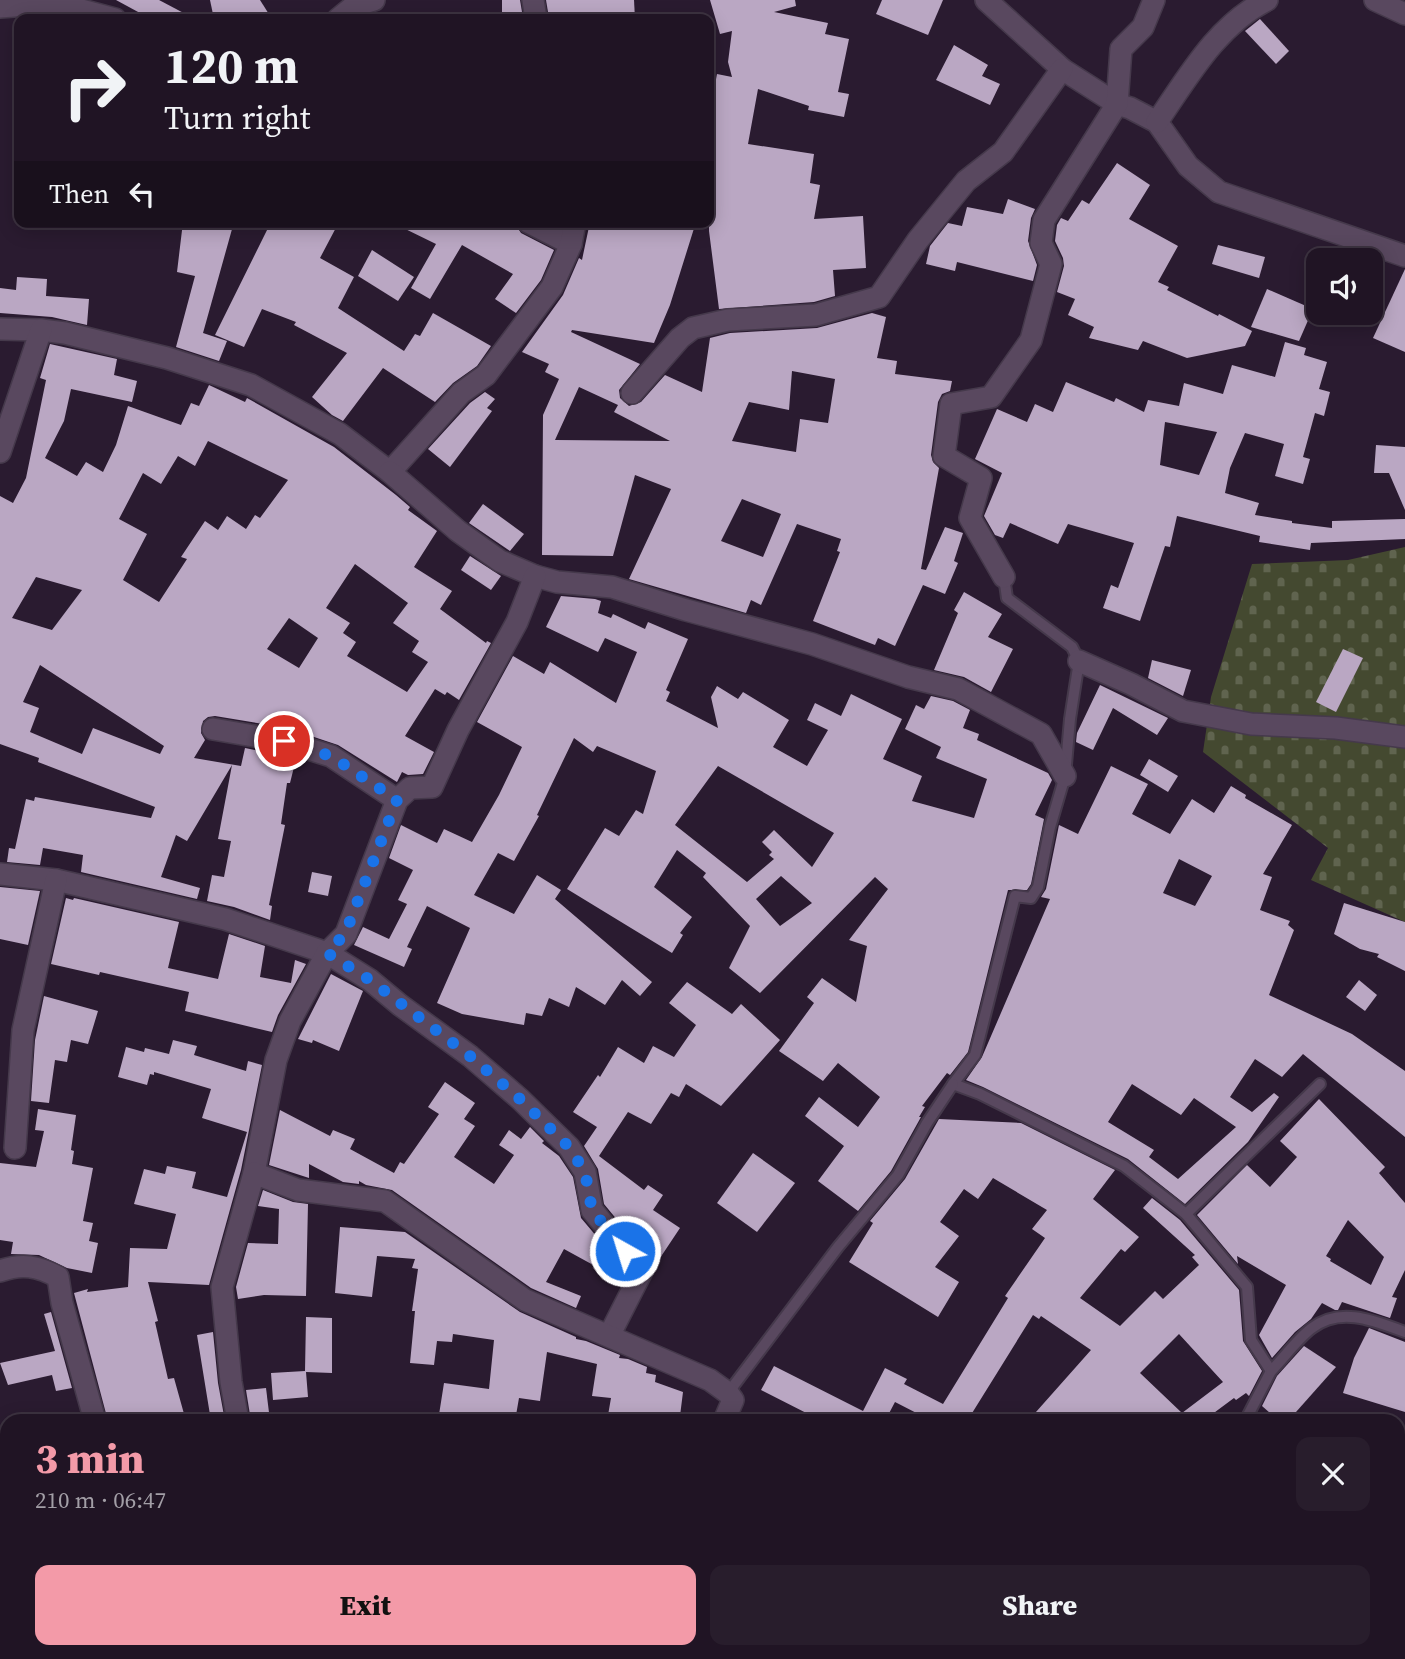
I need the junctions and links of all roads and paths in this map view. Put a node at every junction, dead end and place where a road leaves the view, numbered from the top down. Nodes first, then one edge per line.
1 (374, 0) edge
2 (986, 0) edge
3 (1154, 0) edge
4 (1267, 0) edge
5 (1375, 0) edge
6 (0, 7) edge
7 (1405, 13) edge
8 (96, 14) edge
9 (344, 14) edge
10 (1062, 69) junction
11 (1117, 104) junction
12 (1157, 122) junction
13 (540, 228) edge
14 (574, 228) edge
15 (571, 244) junction
16 (1405, 256) edge
17 (0, 329) edge
18 (41, 330) junction
19 (632, 393) dead end
20 (0, 452) edge
21 (390, 472) junction
22 (535, 576) junction
23 (1004, 577) joint
24 (1079, 661) junction
25 (213, 729) dead end
26 (1405, 737) edge
27 (1065, 776) junction
28 (397, 800) junction
29 (0, 874) edge
30 (56, 880) junction
31 (327, 953) junction
32 (953, 1084) junction
33 (1320, 1084) dead end
34 (15, 1148) dead end
35 (254, 1173) junction
36 (1186, 1214) junction
37 (0, 1271) edge
38 (1405, 1332) edge
39 (610, 1334) junction
40 (1271, 1371) junction
41 (728, 1393) junction
42 (93, 1414) edge
43 (237, 1414) edge
44 (727, 1414) edge
45 (1249, 1414) edge

1 - 9 street
2 - 10 street
3 - 11 street
4 - 12 street
5 - 7 street
6 - 8 street
10 - 11 street
10 - 19 street
11 - 12 street
11 - 23 street
12 - 16 street
13 - 15 street
14 - 15 street
15 - 21 street
17 - 18 street
18 - 20 street
18 - 21 street
21 - 22 street
22 - 27 street
22 - 28 street
23 - 24 lane
24 - 26 street
24 - 27 lane
25 - 28 street
27 - 32 lane
28 - 31 street
29 - 30 street
30 - 31 street
30 - 34 street
31 - 35 street
31 - 39 street
32 - 36 lane
32 - 41 lane
33 - 36 lane
35 - 39 street
35 - 43 street
36 - 40 lane
37 - 42 street
38 - 40 lane
39 - 41 street
40 - 45 lane
41 - 44 street

